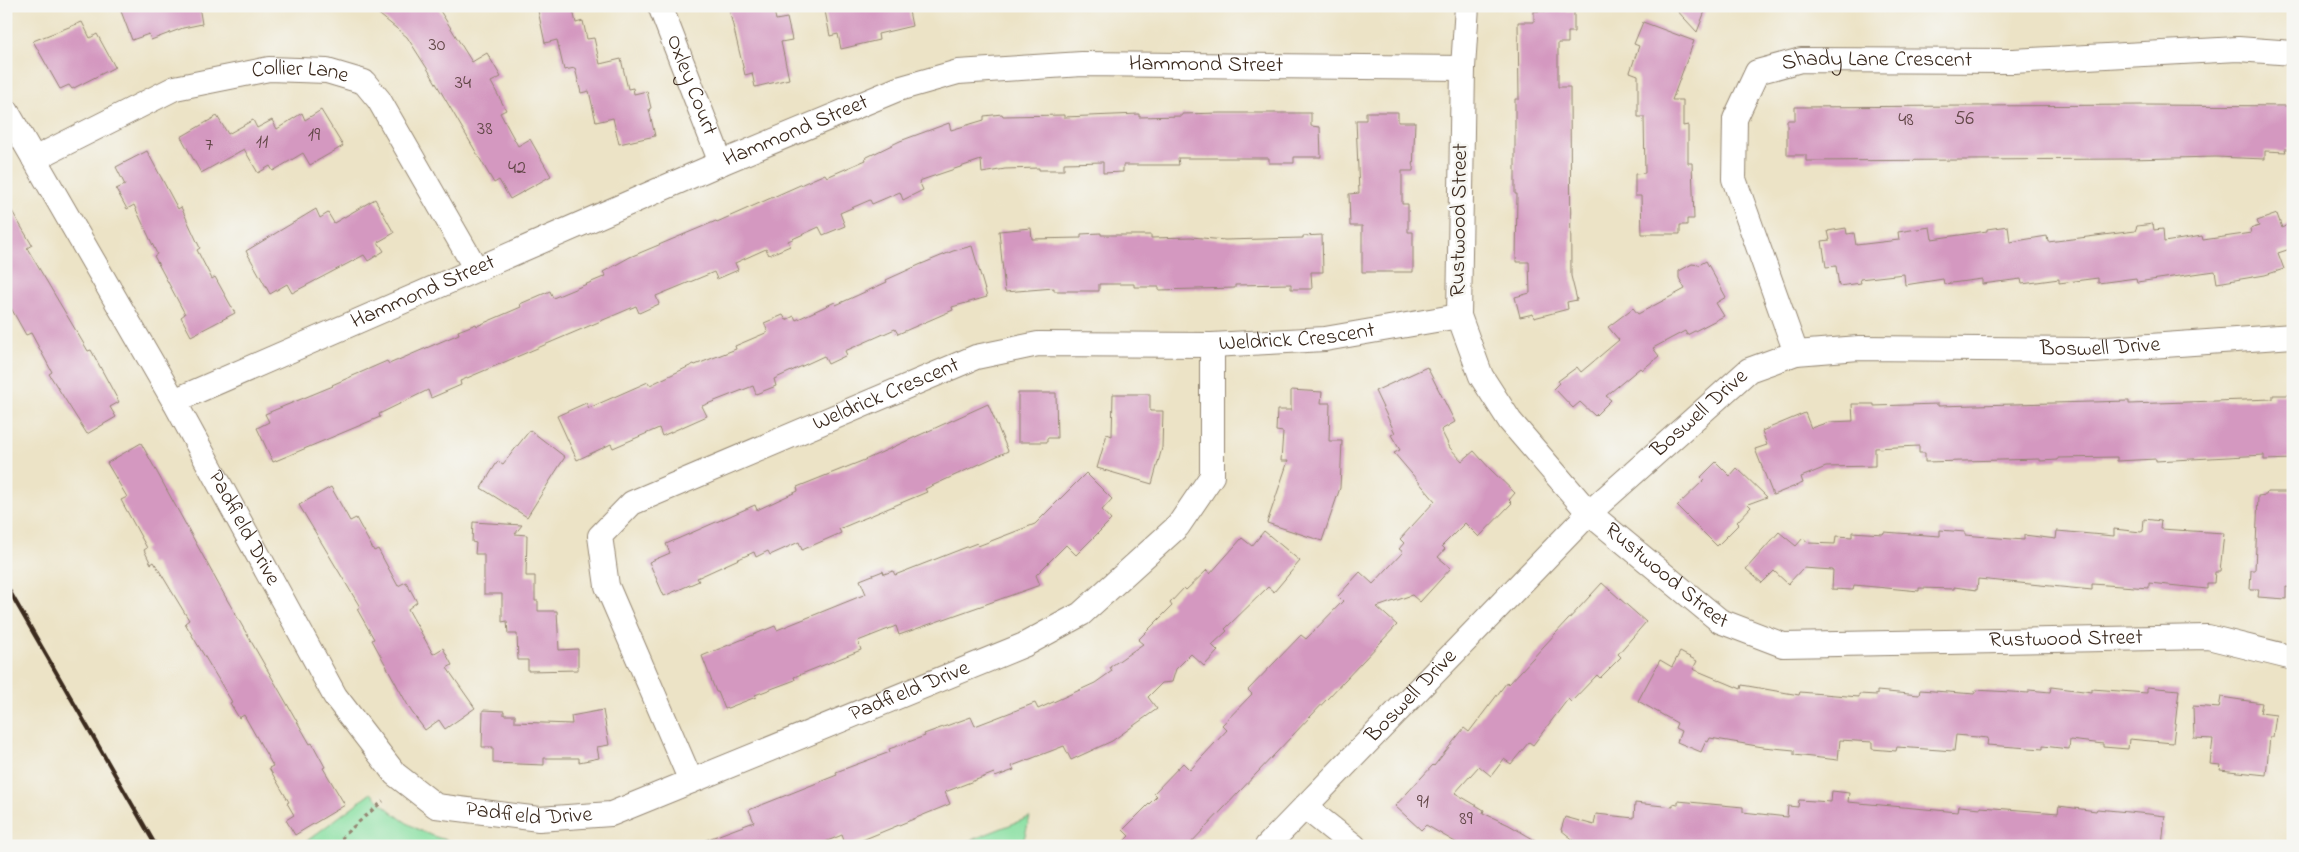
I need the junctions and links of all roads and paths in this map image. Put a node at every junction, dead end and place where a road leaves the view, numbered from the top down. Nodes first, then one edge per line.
1 (660, 6) edge
2 (1467, 6) edge
3 (2293, 53) edge
4 (1463, 68) junction
5 (6, 110) edge
6 (34, 159) junction
7 (721, 163) junction
8 (476, 269) junction
9 (1459, 316) junction
10 (2293, 336) edge
11 (1212, 345) junction
12 (1796, 353) junction
13 (174, 401) junction
14 (1589, 513) junction
15 (2293, 658) edge
16 (691, 781) junction
17 (383, 801) dead end
18 (1306, 807) junction
19 (616, 840) dead end
20 (337, 846) edge
21 (615, 846) edge
22 (1268, 846) edge
23 (1354, 846) edge

1 - 7 street, Oxley Court
2 - 4 street, Rustwood Street
3 - 12 street, Shady Lane Crescent
4 - 7 street, Hammond Street
4 - 9 street, Rustwood Street
5 - 6 street, Padfield Drive
6 - 8 street, Collier Lane
6 - 13 street, Padfield Drive
7 - 8 street, Hammond Street
8 - 13 street, Hammond Street
9 - 11 street, Weldrick Crescent
9 - 14 street, Rustwood Street
10 - 12 street, Boswell Drive
11 - 16 street, Padfield Drive
11 - 16 street, Weldrick Crescent
12 - 14 street, Boswell Drive
13 - 16 street, Padfield Drive
14 - 15 street, Rustwood Street
14 - 18 street, Boswell Drive
17 - 20 path
18 - 22 street, Boswell Drive
18 - 23 street
19 - 21 path

